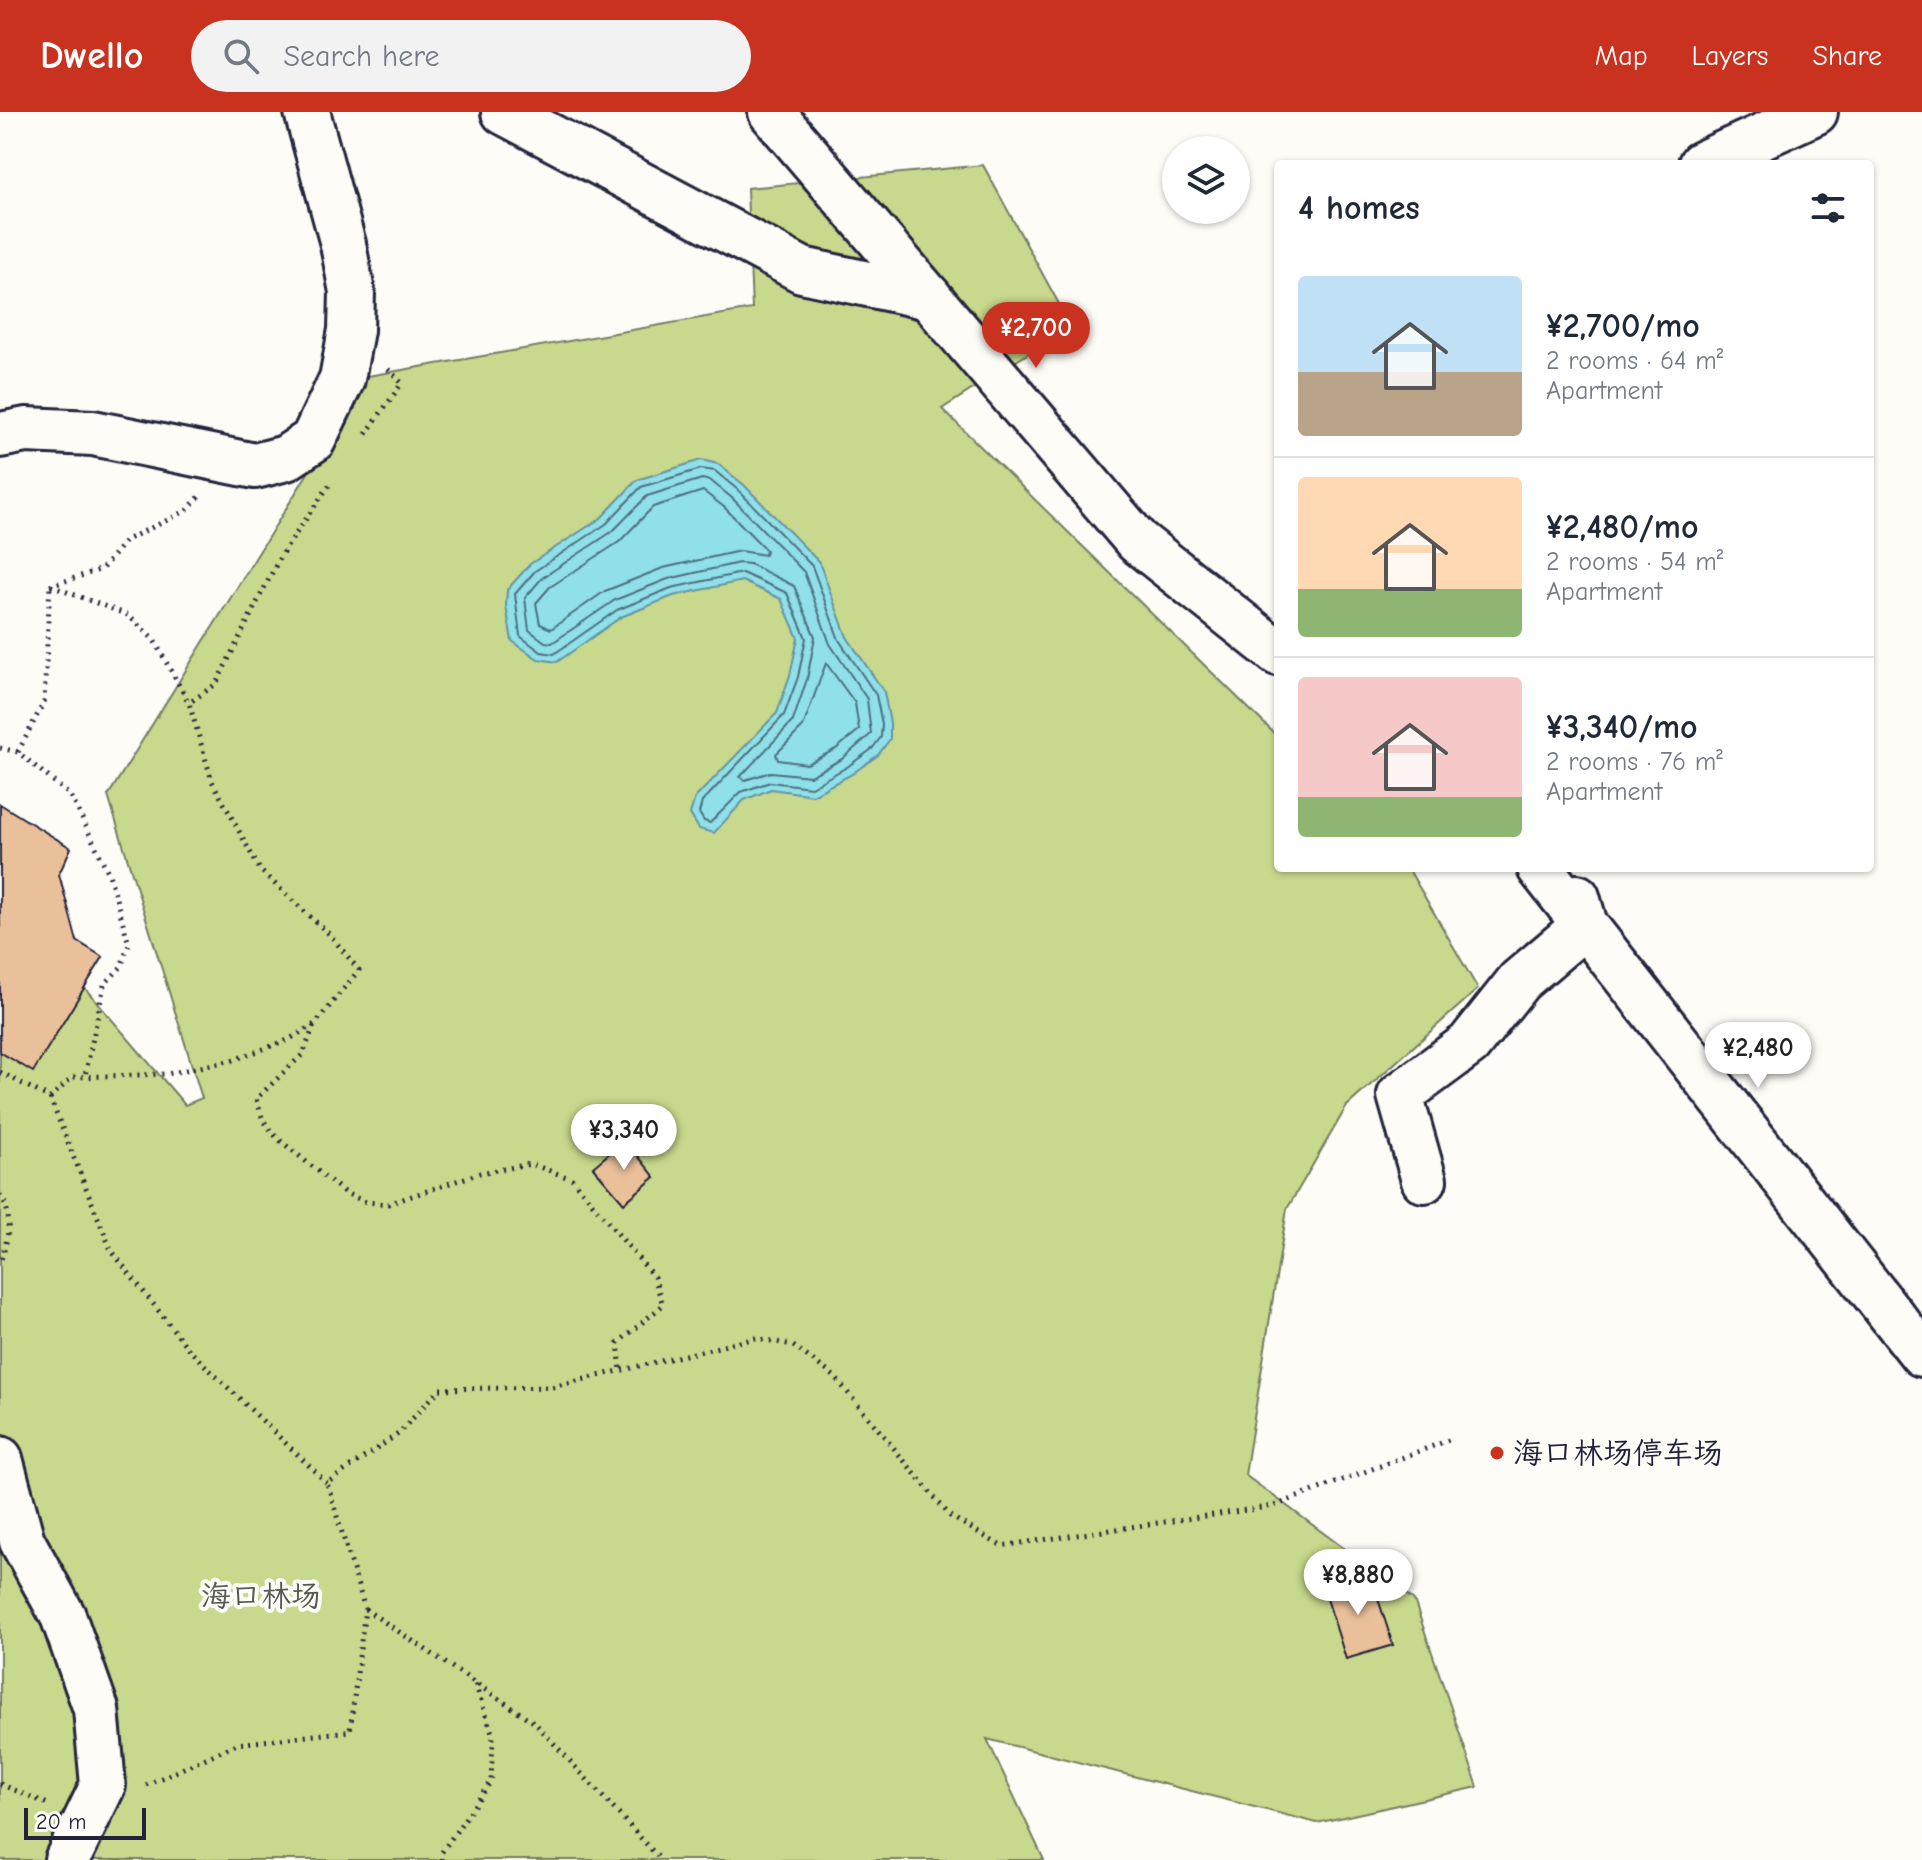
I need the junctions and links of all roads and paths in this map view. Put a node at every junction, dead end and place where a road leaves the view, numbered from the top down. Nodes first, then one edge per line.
1 (307, 112) edge
2 (504, 112) edge
3 (771, 112) edge
4 (1815, 112) edge
5 (1710, 160) edge
6 (929, 297) junction
7 (351, 330) junction
8 (0, 435) edge
9 (358, 444) dead end
10 (233, 462) junction
11 (341, 468) dead end
12 (50, 586) junction
13 (1274, 650) edge
14 (189, 703) junction
15 (0, 748) edge
16 (18, 752) junction
17 (1543, 872) edge
18 (1569, 872) edge
19 (1585, 925) junction
20 (315, 1024) junction
21 (0, 1072) edge
22 (85, 1076) junction
23 (50, 1098) junction
24 (1424, 1180) dead end
25 (0, 1195) edge
26 (0, 1262) edge
27 (1922, 1354) edge
28 (621, 1370) junction
29 (1449, 1440) dead end
30 (0, 1459) edge
31 (327, 1483) junction
32 (365, 1609) junction
33 (475, 1682) junction
34 (0, 1784) edge
35 (92, 1809) junction
36 (67, 1860) edge
37 (442, 1860) edge
38 (661, 1860) edge

1 - 7 street
2 - 6 street
3 - 6 street
4 - 5 street
6 - 13 street
7 - 9 path
7 - 10 street
8 - 10 street
10 - 12 path
11 - 14 path
12 - 14 path
12 - 16 path
14 - 20 path
15 - 16 path
16 - 22 path
17 - 19 street
18 - 19 street
19 - 24 street
19 - 27 street
20 - 22 path
20 - 28 path
21 - 23 path
22 - 23 path
23 - 31 path
25 - 26 path
28 - 29 path
28 - 31 path
30 - 35 street
31 - 32 path
32 - 33 path
32 - 35 path
33 - 37 path
33 - 38 path
34 - 35 path
35 - 36 street

